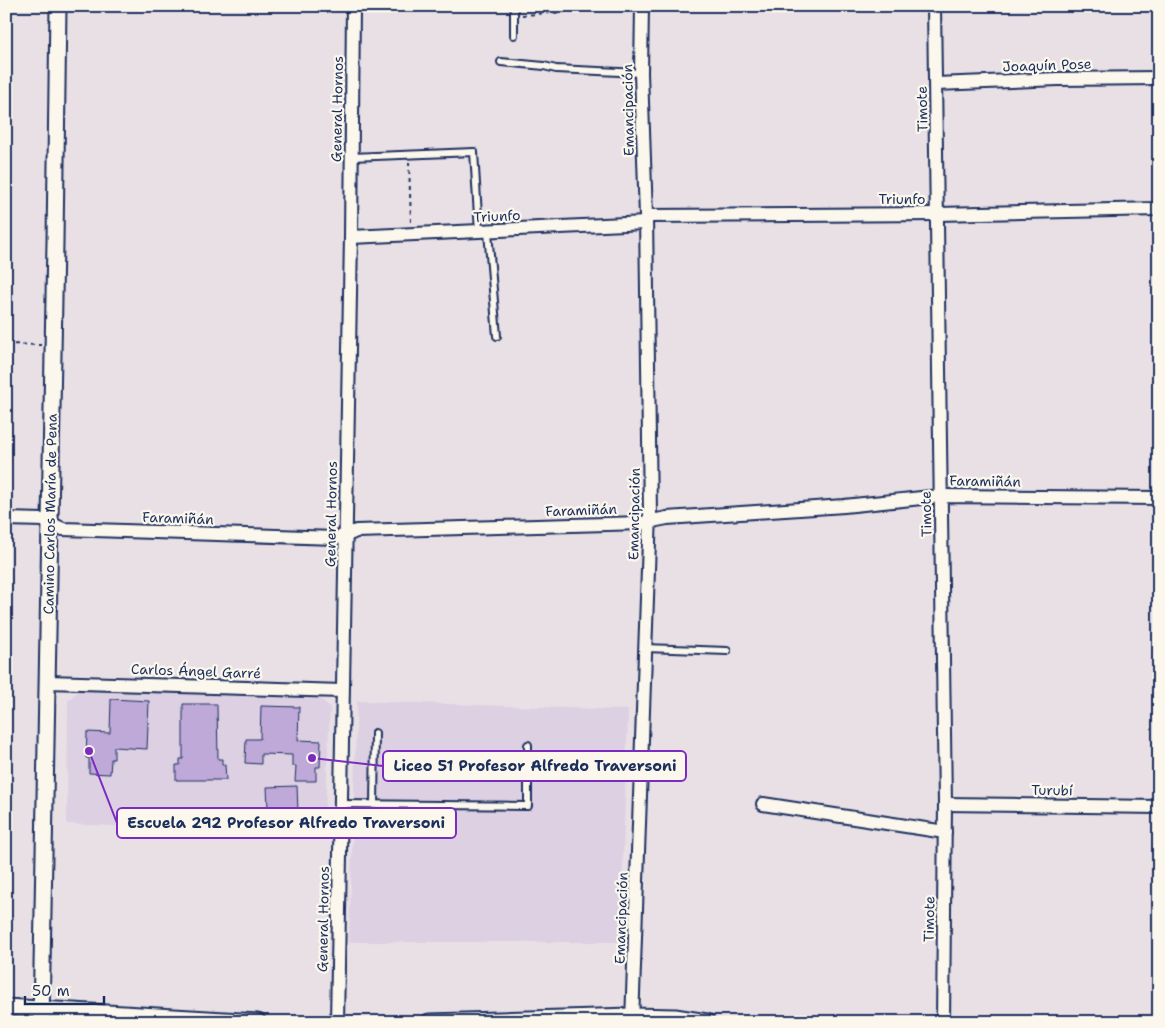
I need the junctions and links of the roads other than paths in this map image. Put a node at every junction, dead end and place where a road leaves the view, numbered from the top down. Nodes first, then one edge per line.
1 (58, 6) edge
2 (353, 6) edge
3 (514, 6) edge
4 (642, 6) edge
5 (934, 6) edge
6 (514, 35) dead end
7 (501, 62) dead end
8 (641, 73) junction
9 (1159, 78) edge
10 (936, 84) junction
11 (351, 157) junction
12 (1159, 209) edge
13 (938, 214) junction
14 (646, 219) junction
15 (483, 232) junction
16 (351, 237) junction
17 (497, 336) dead end
18 (940, 496) junction
19 (1159, 498) edge
20 (6, 519) edge
21 (649, 522) junction
22 (49, 523) junction
23 (345, 536) junction
24 (645, 648) junction
25 (727, 650) dead end
26 (48, 682) junction
27 (342, 691) junction
28 (375, 733) dead end
29 (528, 745) dead end
30 (340, 804) junction
31 (764, 804) dead end
32 (945, 804) junction
33 (374, 805) junction
34 (1159, 807) edge
35 (945, 832) junction
36 (6, 1007) edge
37 (42, 1016) edge
38 (632, 1019) edge
39 (258, 1022) edge
40 (337, 1022) edge
41 (429, 1022) edge
42 (707, 1022) edge
43 (943, 1022) edge

1 - 22 street, Camino Carlos María de Pena
2 - 11 street, General Hornos
3 - 6 lane
4 - 8 street, Emancipación
5 - 10 street, Timote
7 - 8 lane
8 - 14 street, Emancipación
9 - 10 street, Joaquín Pose
10 - 13 street, Timote
11 - 15 lane
11 - 16 street, General Hornos
12 - 13 street, Triunfo
13 - 14 street, Triunfo
13 - 18 street, Timote
14 - 15 street, Triunfo
14 - 21 street, Emancipación
15 - 16 street, Triunfo
15 - 17 lane
16 - 23 street, General Hornos
18 - 19 street, Faramiñán
18 - 21 street, Faramiñán
18 - 32 street, Timote
20 - 22 street, Faramiñán
21 - 23 street, Faramiñán
21 - 24 street, Emancipación
22 - 23 street, Faramiñán
22 - 26 street, Camino Carlos María de Pena
23 - 27 street, General Hornos
24 - 25 lane
24 - 38 street, Emancipación
26 - 27 street, Carlos Ángel Garré
26 - 37 street, Camino Carlos María de Pena
27 - 30 street, General Hornos
28 - 33 lane
29 - 33 lane
30 - 33 lane
30 - 40 street, General Hornos
31 - 35 street
32 - 34 street, Turubí
32 - 35 street, Timote
35 - 43 street, Timote
36 - 37 street
37 - 39 street
38 - 41 street
38 - 42 street

